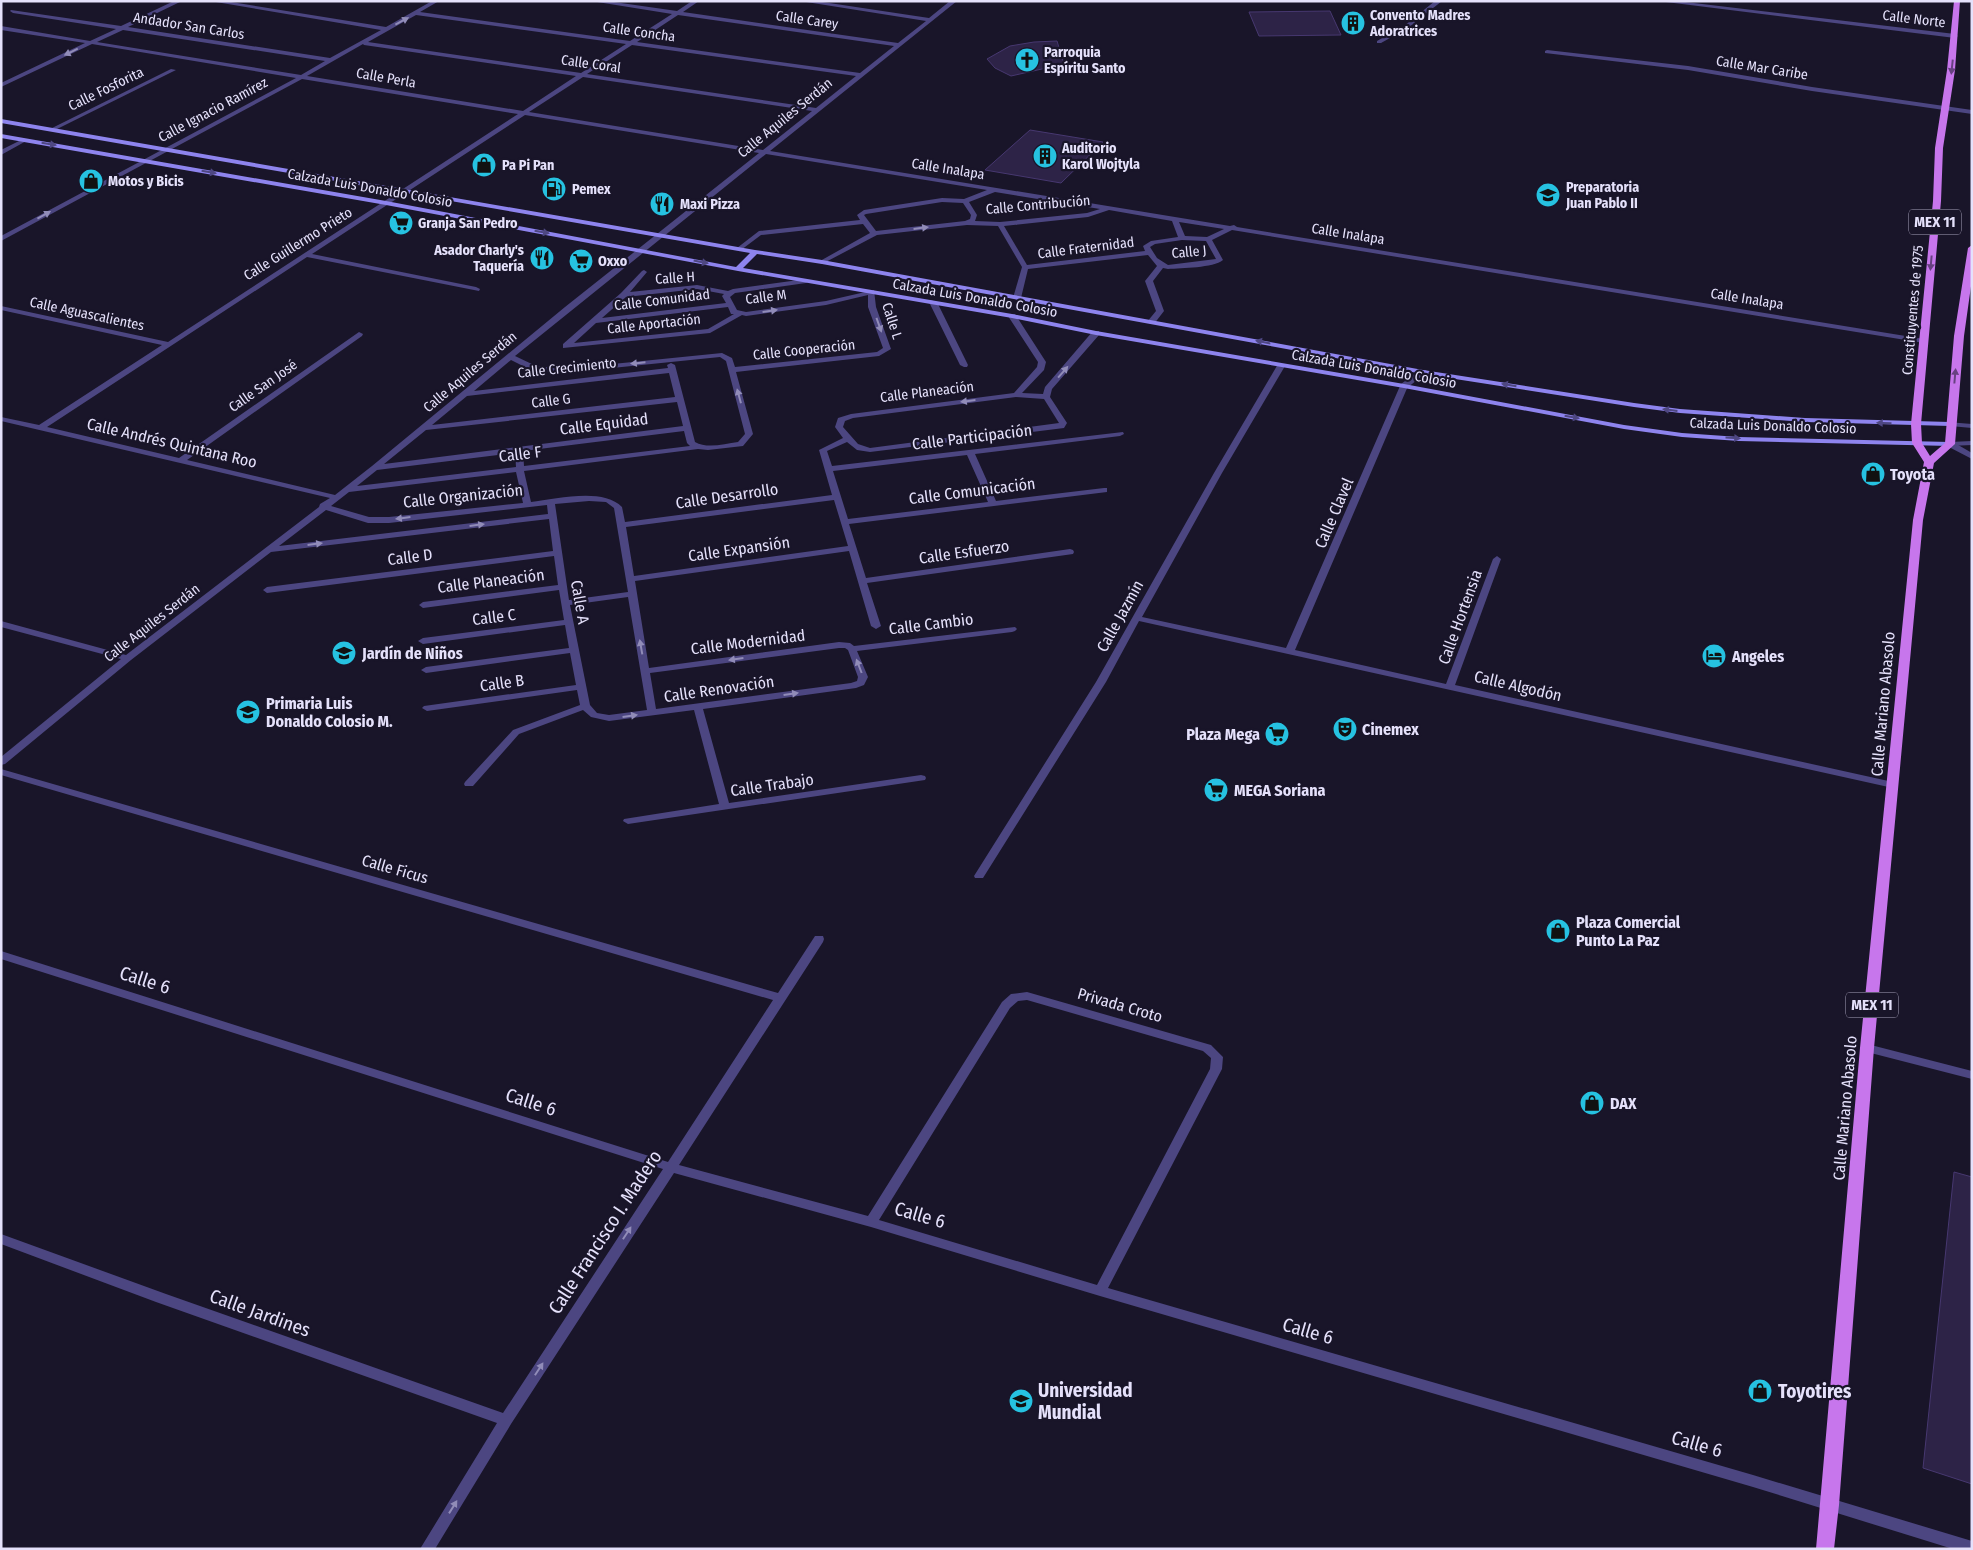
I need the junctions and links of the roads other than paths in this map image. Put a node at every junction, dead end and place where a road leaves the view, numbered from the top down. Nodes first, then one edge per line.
1 (179, 1) edge
2 (213, 1) edge
3 (436, 1) edge
4 (594, 1) edge
5 (696, 1) edge
6 (803, 1) edge
7 (954, 1) edge
8 (1439, 1) edge
9 (1661, 1) edge
10 (1957, 1) edge
11 (1675, 2) edge
12 (14, 11) dead end
13 (416, 13) junction
14 (677, 13) junction
15 (931, 20) junction
16 (1, 28) edge
17 (124, 28) junction
18 (387, 29) junction
19 (1955, 36) junction
20 (90, 42) junction
21 (364, 42) junction
22 (1379, 42) dead end
23 (631, 44) junction
24 (899, 45) junction
25 (1547, 52) dead end
26 (330, 60) junction
27 (173, 70) dead end
28 (585, 75) junction
29 (859, 75) junction
30 (303, 76) junction
31 (1, 85) edge
32 (1946, 108) junction
33 (816, 110) junction
34 (1972, 112) edge
35 (526, 113) junction
36 (1, 121) edge
37 (51, 130) junction
38 (1, 136) edge
39 (25, 140) junction
40 (166, 148) junction
41 (767, 152) junction
42 (1, 153) edge
43 (145, 160) junction
44 (940, 180) junction
45 (405, 190) junction
46 (996, 190) junction
47 (942, 200) junction
48 (964, 201) junction
49 (386, 203) junction
50 (1110, 208) junction
51 (1175, 219) junction
52 (865, 222) junction
53 (967, 222) junction
54 (1000, 224) junction
55 (1234, 227) junction
56 (875, 233) junction
57 (660, 235) junction
58 (1182, 238) junction
59 (1, 239) edge
60 (1208, 239) junction
61 (1972, 248) edge
62 (738, 249) junction
63 (643, 250) junction
64 (756, 252) junction
65 (1150, 253) junction
66 (306, 255) junction
67 (822, 262) junction
68 (1161, 266) junction
69 (1025, 267) junction
70 (738, 269) junction
71 (644, 272) dead end
72 (1969, 278) edge
73 (806, 281) junction
74 (476, 289) dead end
75 (870, 292) junction
76 (728, 293) junction
77 (624, 295) junction
78 (1017, 298) junction
79 (933, 302) junction
80 (731, 305) junction
81 (1, 308) edge
82 (739, 314) junction
83 (1012, 316) junction
84 (596, 321) junction
85 (1151, 322) junction
86 (1096, 333) junction
87 (359, 334) dead end
88 (1924, 341) junction
89 (168, 344) junction
90 (880, 354) joint
91 (510, 357) junction
92 (669, 359) junction
93 (964, 365) dead end
94 (1282, 366) junction
95 (672, 370) junction
96 (732, 370) junction
97 (1423, 372) junction
98 (1404, 386) junction
99 (464, 394) junction
100 (1016, 395) junction
101 (1046, 397) junction
102 (680, 399) junction
103 (1, 419) edge
104 (1916, 424) junction
105 (1950, 424) junction
106 (1972, 426) edge
107 (40, 428) junction
108 (425, 428) junction
109 (687, 428) junction
110 (1120, 434) dead end
111 (848, 439) junction
112 (1917, 443) junction
113 (1950, 444) junction
114 (1972, 444) edge
115 (698, 447) junction
116 (519, 450) junction
117 (970, 452) junction
118 (1972, 457) edge
119 (182, 460) junction
120 (1929, 462) junction
121 (375, 468) junction
122 (520, 469) junction
123 (828, 469) junction
124 (1104, 490) dead end
125 (344, 491) junction
126 (335, 497) junction
127 (837, 497) junction
128 (551, 502) junction
129 (527, 504) junction
130 (994, 504) junction
131 (323, 506) junction
132 (552, 516) junction
133 (844, 522) junction
134 (621, 525) junction
135 (852, 548) junction
136 (267, 550) junction
137 (1070, 552) dead end
138 (558, 553) junction
139 (1497, 559) dead end
140 (629, 579) junction
141 (862, 581) junction
142 (562, 587) junction
143 (267, 590) dead end
144 (632, 594) junction
145 (565, 603) junction
146 (423, 605) dead end
147 (1136, 618) junction
148 (568, 622) junction
149 (1, 624) edge
150 (876, 626) dead end
151 (1012, 629) dead end
152 (423, 641) dead end
153 (852, 649) junction
154 (574, 650) junction
155 (1290, 651) junction
156 (128, 658) junction
157 (426, 670) dead end
158 (646, 671) junction
159 (1450, 686) junction
160 (581, 687) junction
161 (585, 706) junction
162 (698, 707) junction
163 (427, 708) dead end
164 (652, 713) junction
165 (1, 762) edge
166 (1, 772) edge
167 (921, 778) dead end
168 (469, 784) dead end
169 (1893, 785) junction
170 (725, 807) junction
171 (628, 821) dead end
172 (979, 876) dead end
173 (819, 939) dead end
174 (1, 955) edge
175 (780, 998) junction
176 (1867, 1048) junction
177 (1972, 1075) edge
178 (670, 1167) junction
179 (872, 1222) junction
180 (1, 1239) edge
181 (1100, 1291) junction
182 (506, 1420) junction
183 (1830, 1504) junction
184 (1972, 1548) edge
185 (427, 1549) edge
186 (1824, 1549) edge

1 - 17 street
2 - 18 street
3 - 13 street, Calle Ignacio Ramírez
4 - 14 street, Calle Carey
5 - 14 street, Calle Guillermo Prieto
6 - 15 street
7 - 15 street, Calle Aquiles Serdán
8 - 22 street
9 - 11 street, Calle Norte
10 - 19 main road, Constituyentes de 1975 / MEX 11
11 - 19 street, Calle Norte
12 - 17 street, Andador San Carlos
18 -> 13 street, Calle Ignacio Ramírez
13 - 23 street, Calle Concha
14 - 23 street, Calle Guillermo Prieto
14 - 24 street, Calle Carey
15 - 24 street, Calle Aquiles Serdán
16 - 20 street, Calle Perla
17 - 20 street
17 - 26 street, Andador San Carlos
18 - 21 street, Calle Ignacio Ramírez
19 -> 32 main road, Constituyentes de 1975 / MEX 11
20 - 30 street, Calle Perla
20 -> 31 street
21 - 26 street, Calle Ignacio Ramírez
21 - 28 street, Calle Coral
23 - 28 street, Calle Guillermo Prieto
23 - 29 street, Calle Concha
24 - 29 street, Calle Aquiles Serdán
25 - 32 street, Calle Mar Caribe
26 - 30 street, Calle Ignacio Ramírez
27 - 37 street, Calle Fosforita
28 - 33 street, Calle Coral
28 - 35 street, Calle Guillermo Prieto
29 - 33 street, Calle Aquiles Serdán
30 - 35 street, Calle Perla
30 - 40 street, Calle Ignacio Ramírez
32 - 34 street, Calle Mar Caribe
32 -> 88 main road, Constituyentes de 1975 / MEX 11
33 - 41 street, Calle Aquiles Serdán
35 - 41 street, Calle Perla
35 - 45 street, Calle Guillermo Prieto
36 - 37 main road, Calzada Luis Donaldo Colosio
37 - 40 main road, Calzada Luis Donaldo Colosio
38 - 39 main road, Calzada Luis Donaldo Colosio
39 - 42 street
39 -> 43 main road, Calzada Luis Donaldo Colosio
40 - 43 street, Calle Ignacio Ramírez
40 - 45 main road, Calzada Luis Donaldo Colosio
41 - 44 street, Calle Inalapa
41 - 57 street, Calle Aquiles Serdán
43 -> 49 main road, Calzada Luis Donaldo Colosio
59 -> 43 street, Calle Ignacio Ramírez
44 - 46 street, Calle Inalapa
44 - 47 street
45 - 49 street, Calle Guillermo Prieto
45 - 57 main road, Calzada Luis Donaldo Colosio
46 - 48 street
46 - 50 street, Calle Inalapa
47 - 48 street
47 - 52 street
48 - 53 street
49 -> 63 main road, Calzada Luis Donaldo Colosio
49 - 66 street, Calle Guillermo Prieto
50 - 51 street, Calle Inalapa
50 - 54 street, Calle Contribución
51 - 55 street, Calle Inalapa
51 - 58 street, Calle J
52 - 56 street
52 - 62 street
53 - 54 street, Calle Contribución
56 -> 53 street, Calle Contribución
54 - 69 street
55 - 60 street, Calle J
55 - 88 street, Calle Inalapa
56 - 67 street
57 - 62 main road, Calzada Luis Donaldo Colosio
57 - 63 street, Calle Aquiles Serdán
58 - 60 street
58 - 65 street, Calle J
60 - 68 street, Calle J
61 - 72 main road, MEX 11
62 - 64 main road, Calzada Luis Donaldo Colosio
63 -> 70 main road, Calzada Luis Donaldo Colosio
63 - 91 street, Calle Aquiles Serdán
64 - 67 main road, Calzada Luis Donaldo Colosio
64 - 70 main road
65 - 68 street, Calle J
65 - 69 street, Calle Fraternidad
66 - 74 street
66 - 89 street, Calle Guillermo Prieto
67 - 78 main road, Calzada Luis Donaldo Colosio
68 - 85 street
69 - 78 street
70 - 73 main road, Calzada Luis Donaldo Colosio
71 - 77 street
105 -> 72 main road, MEX 11
73 - 75 main road, Calzada Luis Donaldo Colosio
73 - 76 street, Calle M
75 - 79 main road, Calzada Luis Donaldo Colosio
82 -> 75 street, Calle M
75 -> 90 street, Calle L
76 - 77 street, Calle H
76 - 80 street, Calle M
77 - 84 street
78 - 83 main road
78 - 85 main road, Calzada Luis Donaldo Colosio
79 - 83 main road, Calzada Luis Donaldo Colosio
79 - 93 street
80 - 82 street, Calle M
80 - 84 street, Calle Comunidad
81 - 89 street, Calle Aguascalientes
82 - 84 street, Calle Aportación
83 - 86 main road, Calzada Luis Donaldo Colosio
83 - 100 street
97 -> 85 main road, Calzada Luis Donaldo Colosio
86 - 94 main road, Calzada Luis Donaldo Colosio
101 -> 86 street
87 - 119 street, Calle San José
88 - 104 main road, Constituyentes de 1975 / MEX 11
89 - 107 street, Calle Guillermo Prieto
90 - 96 street, Calle Cooperación
92 -> 91 street
91 - 99 street, Calle Aquiles Serdán
92 - 95 street
92 - 96 street
94 - 98 main road, Calzada Luis Donaldo Colosio
94 - 147 street, Calle Jazmín
95 - 99 street, Calle Crecimiento
95 - 102 street
115 -> 96 street, Calle F
97 - 98 street
104 -> 97 main road, Calzada Luis Donaldo Colosio
98 -> 112 main road, Calzada Luis Donaldo Colosio
98 - 155 street, Calle Clavel
99 - 108 street, Calle Aquiles Serdán
100 - 101 street, Calle Planeación
100 -> 111 street, Calle Planeación
101 - 111 street
102 - 108 street, Calle G
102 - 109 street
103 - 107 street, Calle Andrés Quintana Roo
104 - 105 main road, Calzada Luis Donaldo Colosio
104 - 112 main road, Constituyentes de 1975 / MEX 11
105 - 106 street
105 - 113 main road, MEX 11
107 - 119 street, Calle Andrés Quintana Roo
108 - 121 street, Calle Aquiles Serdán
109 - 115 street
109 - 116 street, Calle Equidad
110 - 117 street, Calle Participación
111 - 123 street
112 - 113 main road, Calzada Luis Donaldo Colosio
112 - 120 main road, MEX 11
113 - 114 street
113 - 118 street
113 - 120 main road
115 - 122 street, Calle F
116 - 121 street, Calle Equidad
116 - 122 street
117 - 123 street, Calle Participación
117 - 130 street
119 - 126 street, Calle Andrés Quintana Roo
120 - 169 main road, Calle Mariano Abasolo / MEX 11
121 - 125 street, Calle Aquiles Serdán
122 - 125 street, Calle F
122 - 129 street
123 - 127 street
124 - 130 street, Calle Comunicación
125 - 126 street, Calle Aquiles Serdán
126 - 131 street, Calle Aquiles Serdán
127 - 133 street
127 - 134 street, Calle Desarrollo
128 - 129 street, Calle Organización
128 - 132 street, Calle A
128 - 134 street, Calle Organización
129 -> 131 street, Calle Organización
130 - 133 street, Calle Comunicación
131 - 136 street, Calle Aquiles Serdán
136 -> 132 street, Calle Organización
132 - 138 street, Calle A
133 - 135 street
134 - 140 street
135 - 140 street, Calle Expansión
135 - 141 street
136 - 156 street, Calle Aquiles Serdán
137 - 141 street, Calle Esfuerzo
138 - 142 street, Calle A
138 - 143 street, Calle D
139 - 159 street, Calle Hortensia
140 - 144 street
141 - 150 street
142 - 145 street, Calle A
142 - 146 street, Calle Planeación
144 - 145 street
158 -> 144 street
145 - 148 street, Calle A
147 - 155 street, Calle Algodón
147 - 172 street, Calle Jazmín
148 - 152 street, Calle C
148 - 154 street, Calle A
149 - 156 street
151 - 153 street, Calle Cambio
153 -> 158 street, Calle Modernidad
162 -> 153 street, Calle Renovación
154 - 157 street
154 - 160 street, Calle A
155 - 159 street, Calle Algodón
156 - 165 street, Calle Aquiles Serdán
158 - 164 street
159 - 169 street, Calle Algodón
160 - 161 street, Calle A
160 - 163 street, Calle B
161 -> 164 street, Calle Renovación
161 - 168 street
162 - 164 street, Calle Renovación
162 - 170 street
166 - 175 street, Calle Ficus
167 - 170 street, Calle Trabajo
169 - 176 main road, Calle Mariano Abasolo / MEX 11
170 - 171 street, Calle Trabajo
173 - 175 street, Calle Francisco I. Madero
174 - 178 street, Calle 6
175 - 178 street, Calle Francisco I. Madero
176 - 177 street
176 - 183 main road, Calle Mariano Abasolo / MEX 11
178 - 179 street, Calle 6
182 -> 178 street, Calle Francisco I. Madero
179 - 181 street, Calle 6
179 - 181 street, Privada Croto
180 - 182 street, Calle Jardines
181 - 183 street, Calle 6
185 -> 182 street, Calle Francisco I. Madero
183 - 184 street, Calle 6
183 - 186 main road, Calle Mariano Abasolo / MEX 11

